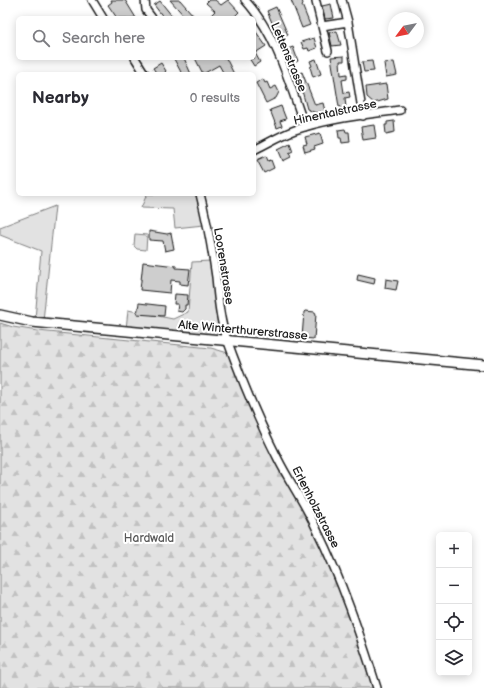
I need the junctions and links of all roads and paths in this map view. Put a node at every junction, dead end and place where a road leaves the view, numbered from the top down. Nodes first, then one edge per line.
1 (92, 0) edge
2 (145, 0) edge
3 (245, 0) edge
4 (342, 0) edge
5 (316, 2) dead end
6 (102, 16) edge
7 (150, 16) edge
8 (348, 22) junction
9 (322, 26) junction
10 (328, 51) dead end
11 (136, 60) edge
12 (144, 72) edge
13 (400, 110) dead end
14 (363, 116) junction
15 (305, 127) junction
16 (256, 149) edge
17 (200, 196) edge
18 (0, 315) edge
19 (228, 340) junction
20 (484, 365) edge
21 (377, 688) edge

1 - 6 street
2 - 7 street
3 - 15 street, Lettenstrasse
4 - 8 street
5 - 9 street
8 - 9 street
8 - 14 street
9 - 10 street
11 - 12 street
13 - 14 street, Hinentalstrasse
14 - 15 street, Hinentalstrasse
15 - 16 street, Hinentalstrasse
17 - 19 street, Loorenstrasse
18 - 19 main road, Alte Winterthurerstrasse
19 - 20 main road, Alte Winterthurerstrasse
19 - 21 street, Erlenholzstrasse

